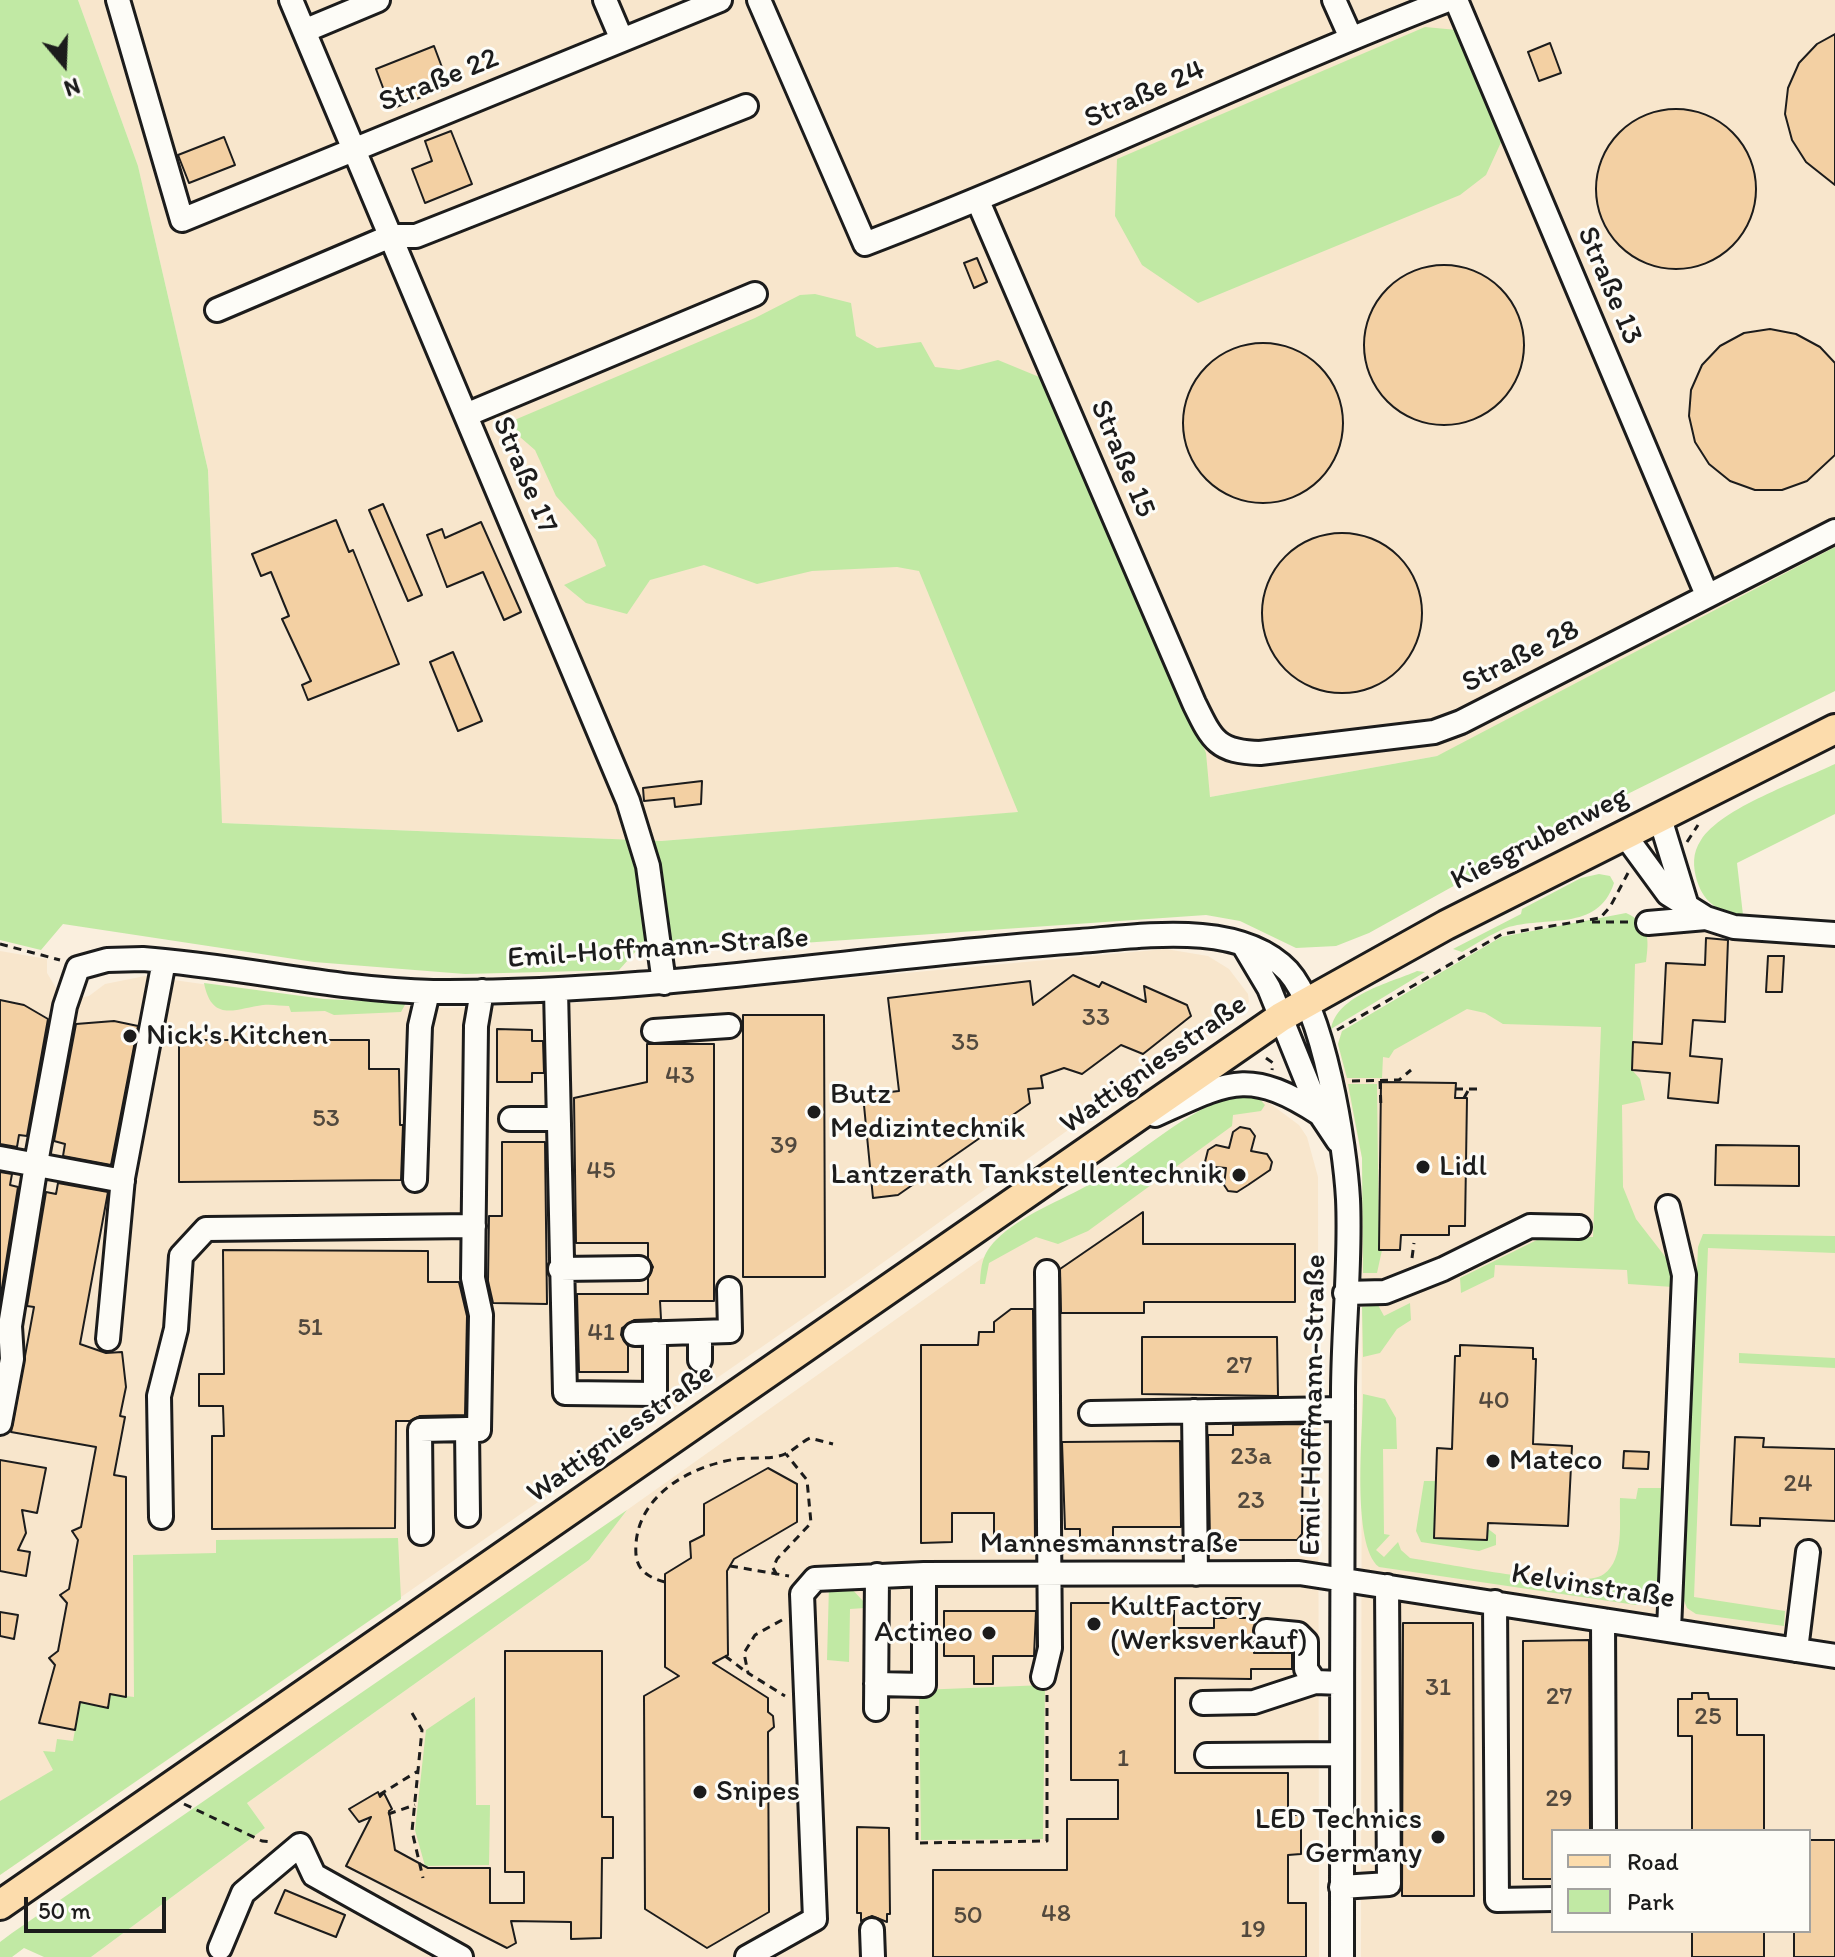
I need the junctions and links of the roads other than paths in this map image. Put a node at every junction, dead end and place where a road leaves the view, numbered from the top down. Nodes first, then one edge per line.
1 (118, 0) edge
2 (291, 0) edge
3 (378, 0) edge
4 (605, 0) edge
5 (720, 0) edge
6 (759, 0) edge
7 (1334, 0) edge
8 (1448, 0) edge
9 (1456, 0) edge
10 (304, 31) junction
11 (1351, 38) junction
12 (622, 40) junction
13 (746, 106) dead end
14 (353, 148) junction
15 (978, 201) junction
16 (391, 236) junction
17 (755, 294) dead end
18 (217, 310) dead end
19 (466, 415) junction
20 (1835, 531) edge
21 (1707, 595) junction
22 (1835, 729) edge
23 (1213, 741) joint
24 (1659, 815) junction
25 (1624, 834) junction
26 (1686, 903) junction
27 (1706, 918) junction
28 (1648, 923) road end
29 (1835, 934) edge
30 (1243, 945) junction
31 (164, 961) junction
32 (664, 983) junction
33 (556, 990) junction
34 (482, 991) junction
35 (428, 992) junction
36 (1307, 1003) junction
37 (1281, 1017) junction
38 (729, 1026) dead end
39 (654, 1031) dead end
40 (1320, 1114) junction
41 (511, 1119) dead end
42 (558, 1119) junction
43 (1118, 1131) junction
44 (1339, 1142) junction
45 (0, 1158) edge
46 (35, 1164) junction
47 (415, 1180) dead end
48 (123, 1181) junction
49 (1668, 1207) dead end
50 (474, 1226) junction
51 (1579, 1227) dead end
52 (639, 1268) dead end
53 (560, 1269) junction
54 (1047, 1272) dead end
55 (729, 1289) dead end
56 (1345, 1293) junction
57 (700, 1332) junction
58 (108, 1339) dead end
59 (700, 1360) dead end
60 (1343, 1409) junction
61 (1194, 1411) junction
62 (1091, 1413) dead end
63 (0, 1423) edge
64 (467, 1429) junction
65 (468, 1515) dead end
66 (161, 1517) dead end
67 (421, 1533) dead end
68 (1808, 1552) dead end
69 (924, 1574) junction
70 (1196, 1574) junction
71 (877, 1575) junction
72 (1048, 1576) junction
73 (1342, 1578) junction
74 (1387, 1586) junction
75 (1495, 1602) junction
76 (1603, 1620) junction
77 (1669, 1630) junction
78 (1266, 1631) dead end
79 (1796, 1650) junction
80 (1835, 1656) edge
81 (1043, 1677) road end
82 (1315, 1682) junction
83 (1342, 1683) junction
84 (876, 1684) junction
85 (1203, 1703) dead end
86 (876, 1709) dead end
87 (1341, 1754) junction
88 (1207, 1755) dead end
89 (1604, 1829) edge
90 (1341, 1887) junction
91 (1551, 1899) edge
92 (0, 1905) edge
93 (872, 1930) dead end
94 (220, 1948) dead end
95 (461, 1957) edge
96 (747, 1957) edge
97 (873, 1957) edge
98 (1342, 1957) edge

1 - 14 street, Straße 22
2 - 10 street, Straße 17
3 - 10 street
4 - 12 street
5 - 12 street, Straße 22
6 - 15 street, Straße 24
7 - 11 street
8 - 11 street, Straße 24
9 - 21 street, Straße 13
10 - 14 street, Straße 17
11 - 15 street, Straße 24
12 - 14 street, Straße 22
13 - 16 street
14 - 16 street, Straße 17
15 - 23 street, Straße 15
16 - 18 street
16 - 19 street, Straße 17
17 - 19 street
19 - 32 street, Straße 17
20 - 21 street, Straße 28
21 - 23 street, Straße 28
22 - 24 main road, Kiesgrubenweg
24 - 25 main road, Kiesgrubenweg
24 - 26 street
25 - 26 street
25 - 36 main road, Kiesgrubenweg
26 - 27 street
27 - 28 street
27 - 29 street
30 - 32 street, Emil-Hoffmann-Straße
30 - 36 street, Emil-Hoffmann-Straße
30 - 37 street, Emil-Hoffmann-Straße
31 - 35 street, Emil-Hoffmann-Straße
31 - 46 street, Emil-Hoffmann-Straße
31 - 48 street
32 - 33 street, Emil-Hoffmann-Straße
33 - 34 street, Emil-Hoffmann-Straße
33 - 42 street
34 - 35 street, Emil-Hoffmann-Straße
34 - 50 street
35 - 47 street
36 - 37 main road, Kiesgrubenweg
36 - 44 street, Emil-Hoffmann-Straße
37 - 40 street, Emil-Hoffmann-Straße
37 - 43 main road, Wattigniesstraße
38 - 39 street
40 - 43 street
40 - 44 street, Emil-Hoffmann-Straße
41 - 42 street
42 - 53 street
43 - 92 main road, Wattigniesstraße
44 - 56 street, Emil-Hoffmann-Straße
45 - 46 street
46 - 48 street
46 - 63 street
48 - 58 street
49 - 77 street
50 - 64 street
50 - 66 street
51 - 56 street
52 - 53 street
53 - 57 street
54 - 72 street
55 - 57 street
56 - 60 street, Emil-Hoffmann-Straße
57 - 59 street
60 - 61 street
60 - 73 street, Emil-Hoffmann-Straße
61 - 62 street
61 - 70 street
64 - 65 street
64 - 67 street
68 - 79 street
69 - 71 street, Mannesmannstraße
69 - 72 street, Mannesmannstraße
69 - 84 street
70 - 72 street, Mannesmannstraße
70 - 73 street, Mannesmannstraße
71 - 84 street
71 - 96 street, Mannesmannstraße
72 - 81 street
73 - 74 street, Kelvinstraße
73 - 83 street, Emil-Hoffmann-Straße
74 - 75 street, Kelvinstraße
74 - 90 street
75 - 76 street, Kelvinstraße
75 - 91 street
76 - 77 street, Kelvinstraße
76 - 89 street
77 - 79 street, Kelvinstraße
78 - 82 street
79 - 80 street, Kelvinstraße
82 - 83 street
82 - 85 street
83 - 87 street, Emil-Hoffmann-Straße
84 - 86 street
87 - 88 street
87 - 90 street, Emil-Hoffmann-Straße
90 - 98 street, Emil-Hoffmann-Straße
93 - 97 street
94 - 95 street

